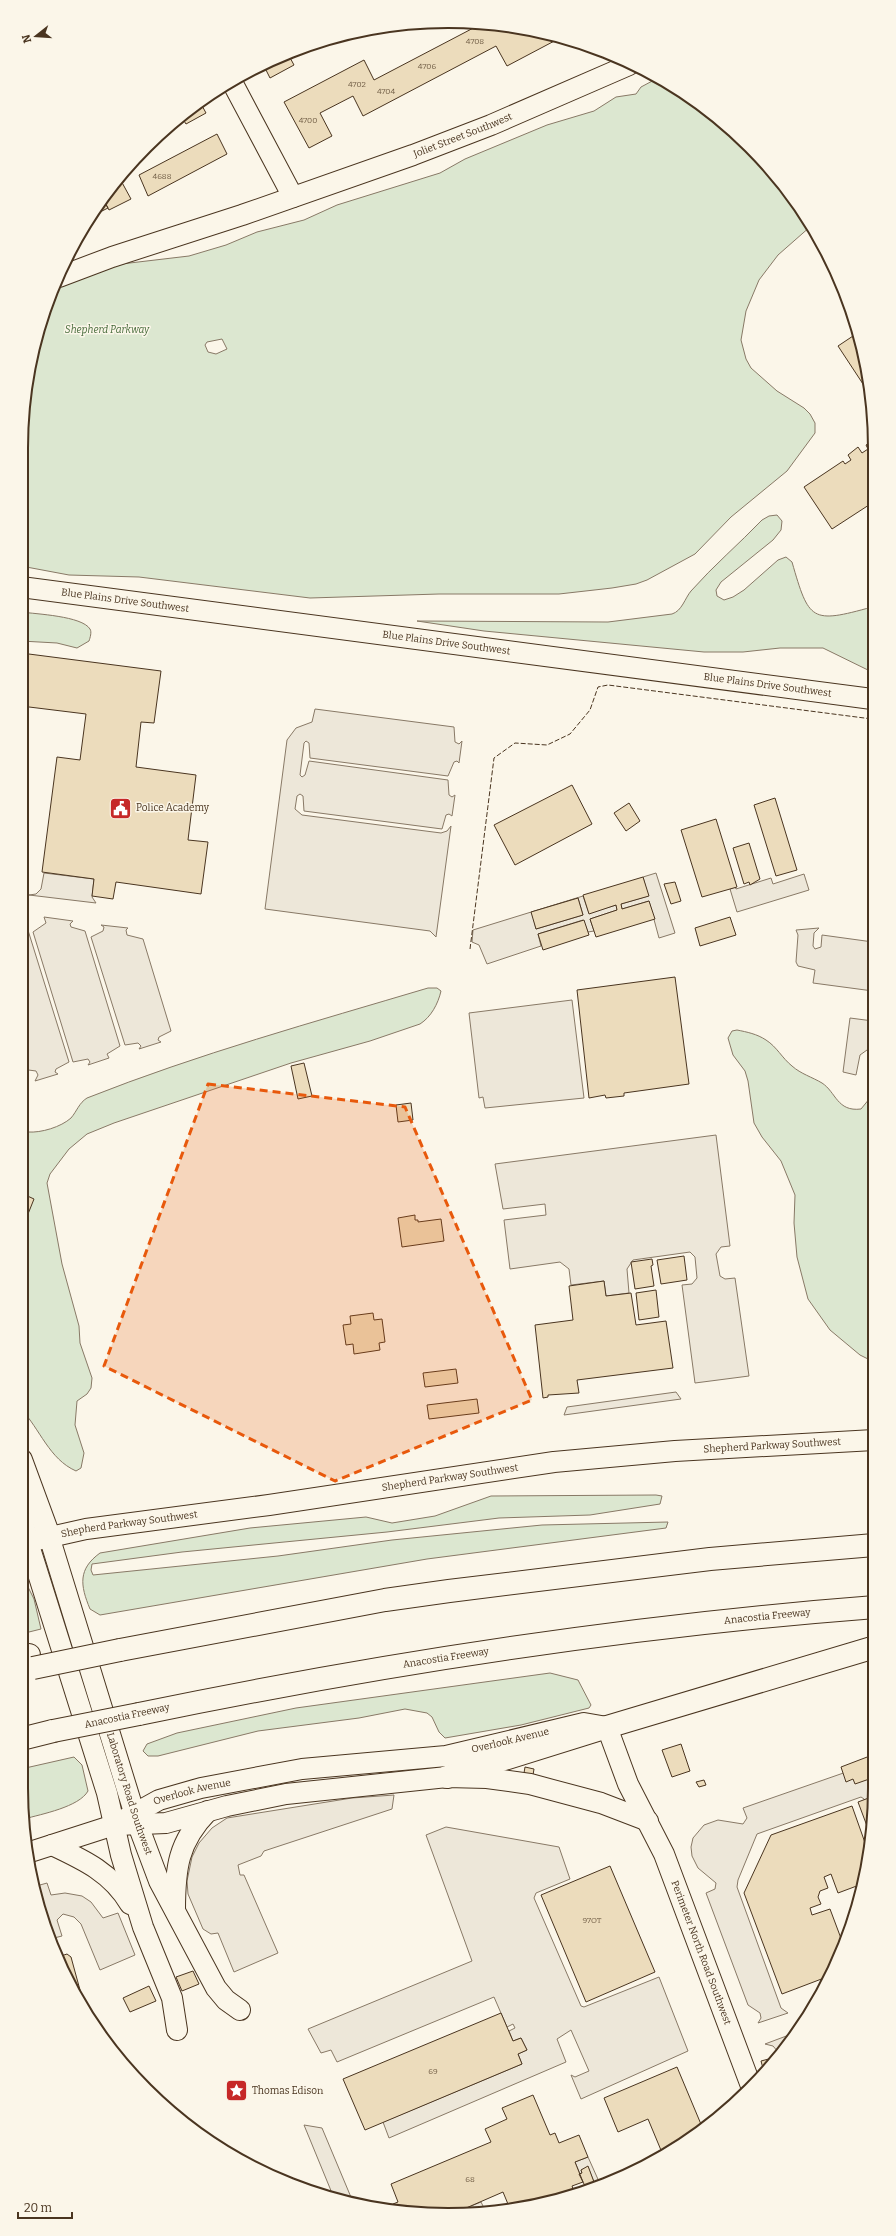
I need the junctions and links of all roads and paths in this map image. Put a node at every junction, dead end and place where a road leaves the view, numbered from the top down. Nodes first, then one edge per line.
1 (625, 67) edge
2 (234, 86) edge
3 (293, 197) junction
4 (65, 275) edge
5 (28, 588) edge
6 (868, 698) edge
7 (868, 1440) edge
8 (28, 1493) edge
9 (28, 1528) edge
10 (38, 1539) junction
11 (868, 1546) edge
12 (868, 1608) edge
13 (868, 1649) edge
14 (28, 1662) edge
15 (607, 1727) junction
16 (28, 1737) edge
17 (447, 1777) junction
18 (208, 1811) junction
19 (137, 1819) junction
20 (648, 1821) junction
21 (114, 1825) junction
22 (52, 1845) junction
23 (33, 1851) edge
24 (175, 1912) junction
25 (143, 1927) junction
26 (240, 2010) dead end
27 (177, 2030) dead end
28 (749, 2081) edge

1 - 3 street, Joliet Street Southwest
2 - 3 street
3 - 4 street, Joliet Street Southwest
5 - 6 street, Blue Plains Drive Southwest
7 - 10 street, Shepherd Parkway Southwest
8 - 10 highway
9 - 10 highway
10 - 19 street, Laboratory Road Southwest
10 - 21 street
11 - 14 highway, bridge
12 - 16 highway, Anacostia Freeway, bridge
13 - 15 highway
15 - 17 highway
15 - 19 street, Overlook Avenue
15 - 20 street
17 - 18 street, Overlook Avenue
17 - 20 street, Overlook Avenue
18 - 19 street, Overlook Avenue
18 - 24 street
19 - 21 street, Overlook Avenue
19 - 24 street, Laboratory Road Southwest
20 - 28 street, Perimeter North Road Southwest
21 - 22 street, Overlook Avenue
21 - 25 street
22 - 23 street, Overlook Avenue
22 - 25 street
24 - 26 street, Laboratory Road Southwest
25 - 27 street

